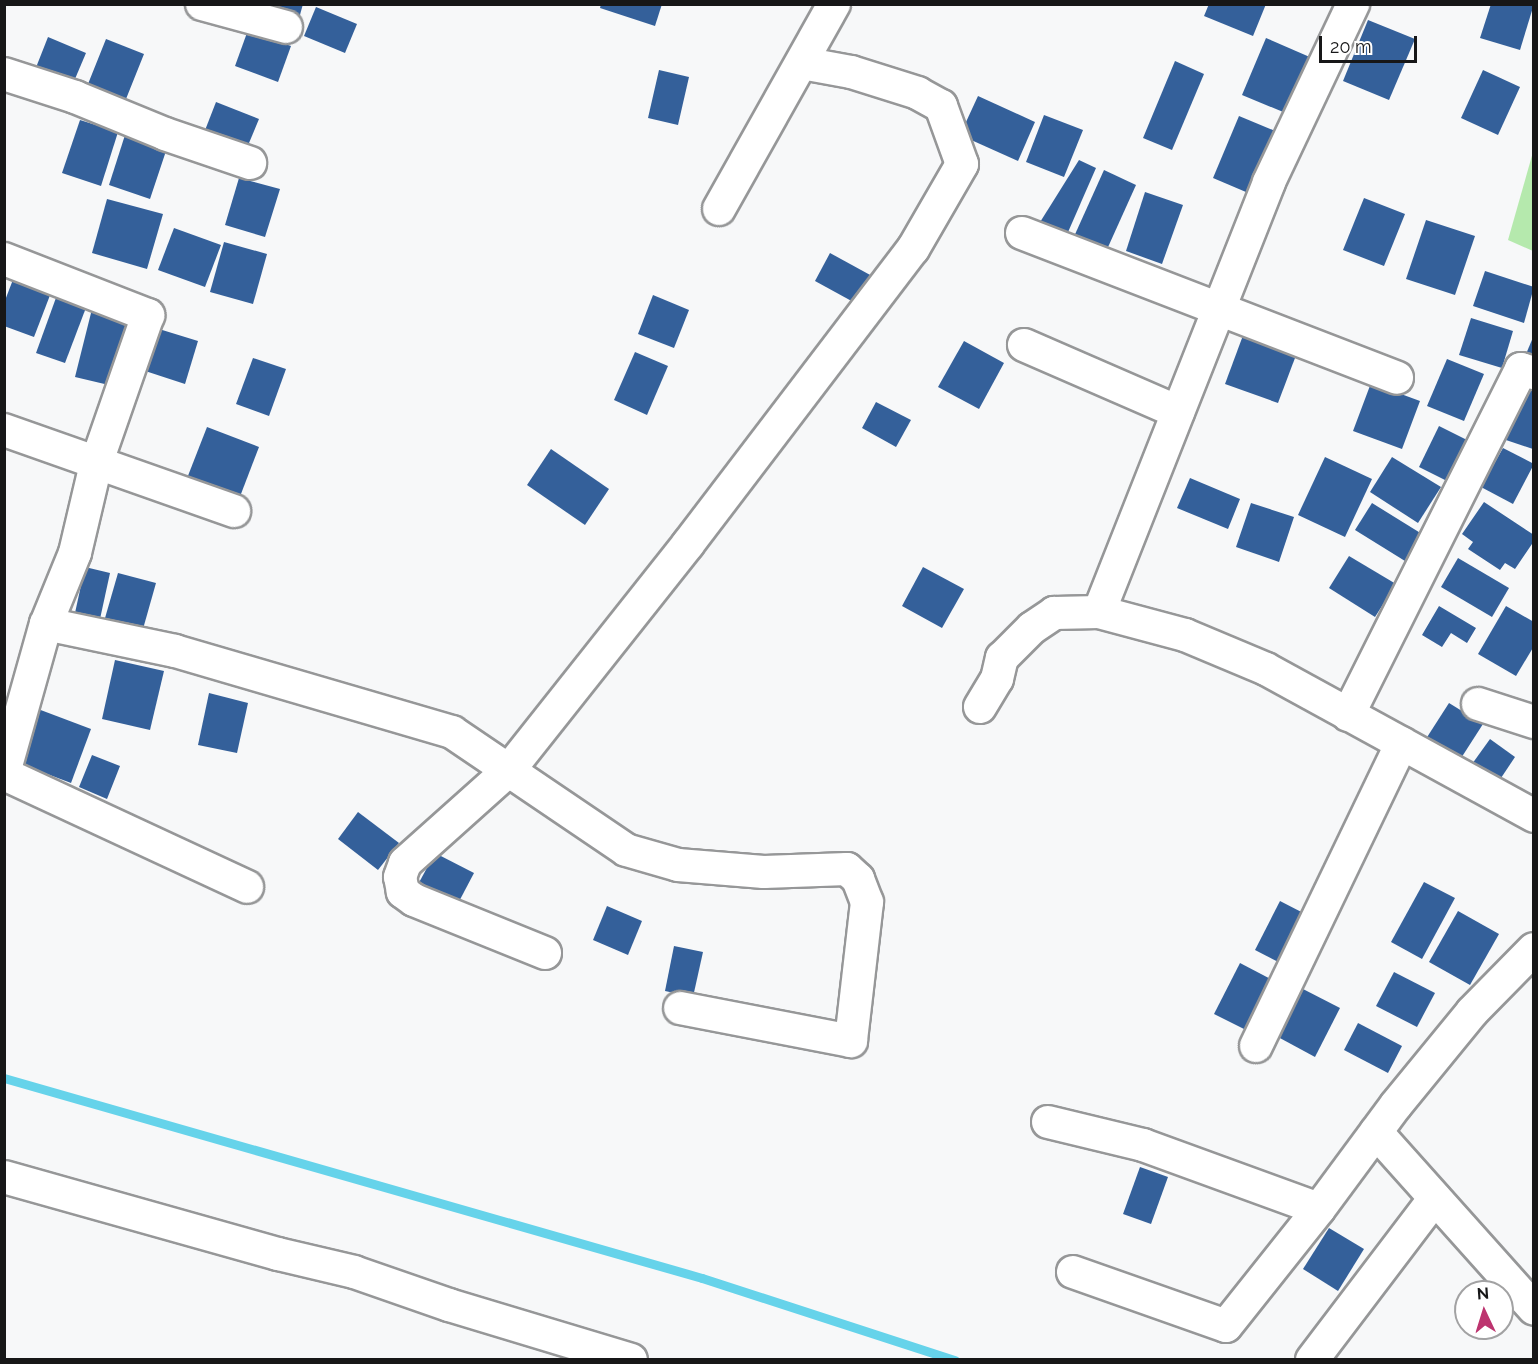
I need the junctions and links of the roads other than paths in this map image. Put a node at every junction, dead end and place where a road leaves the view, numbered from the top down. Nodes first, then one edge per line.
1 (202, 4) edge
2 (834, 4) edge
3 (1353, 4) edge
4 (286, 27) dead end
5 (802, 63) junction
6 (4, 74) edge
7 (250, 163) dead end
8 (719, 209) dead end
9 (1022, 233) dead end
10 (4, 259) edge
11 (1218, 310) junction
12 (1024, 345) dead end
13 (1533, 373) edge
14 (1397, 378) dead end
15 (1178, 412) junction
16 (4, 430) edge
17 (96, 464) junction
18 (234, 511) dead end
19 (1099, 612) junction
20 (46, 624) junction
21 (1478, 704) dead end
22 (980, 707) dead end
23 (1348, 715) junction
24 (1533, 722) edge
25 (1402, 743) junction
26 (509, 770) junction
27 (4, 773) edge
28 (1533, 816) edge
29 (247, 887) dead end
30 (1533, 949) edge
31 (545, 952) dead end
32 (680, 1008) dead end
33 (1256, 1046) dead end
34 (1048, 1122) dead end
35 (1376, 1132) junction
36 (4, 1177) edge
37 (1435, 1198) junction
38 (1320, 1209) junction
39 (1072, 1272) dead end
40 (1533, 1310) edge
41 (572, 1351) edge
42 (631, 1359) edge
43 (1312, 1359) edge

1 - 4 street
2 - 5 street
3 - 11 street
5 - 8 street
5 - 26 street
6 - 7 street
9 - 11 street
10 - 17 street
11 - 14 street
11 - 15 street
12 - 15 street
13 - 23 street
15 - 19 street
16 - 17 street
17 - 18 street
17 - 20 street
19 - 22 street
19 - 23 street
20 - 26 street
20 - 27 street
21 - 24 street
23 - 25 street
25 - 28 street
25 - 33 street
26 - 31 street
26 - 32 street
27 - 29 street
30 - 35 street
34 - 38 street
35 - 37 street
35 - 38 street
36 - 41 street
37 - 40 street
37 - 43 street
38 - 39 street
41 - 42 street

